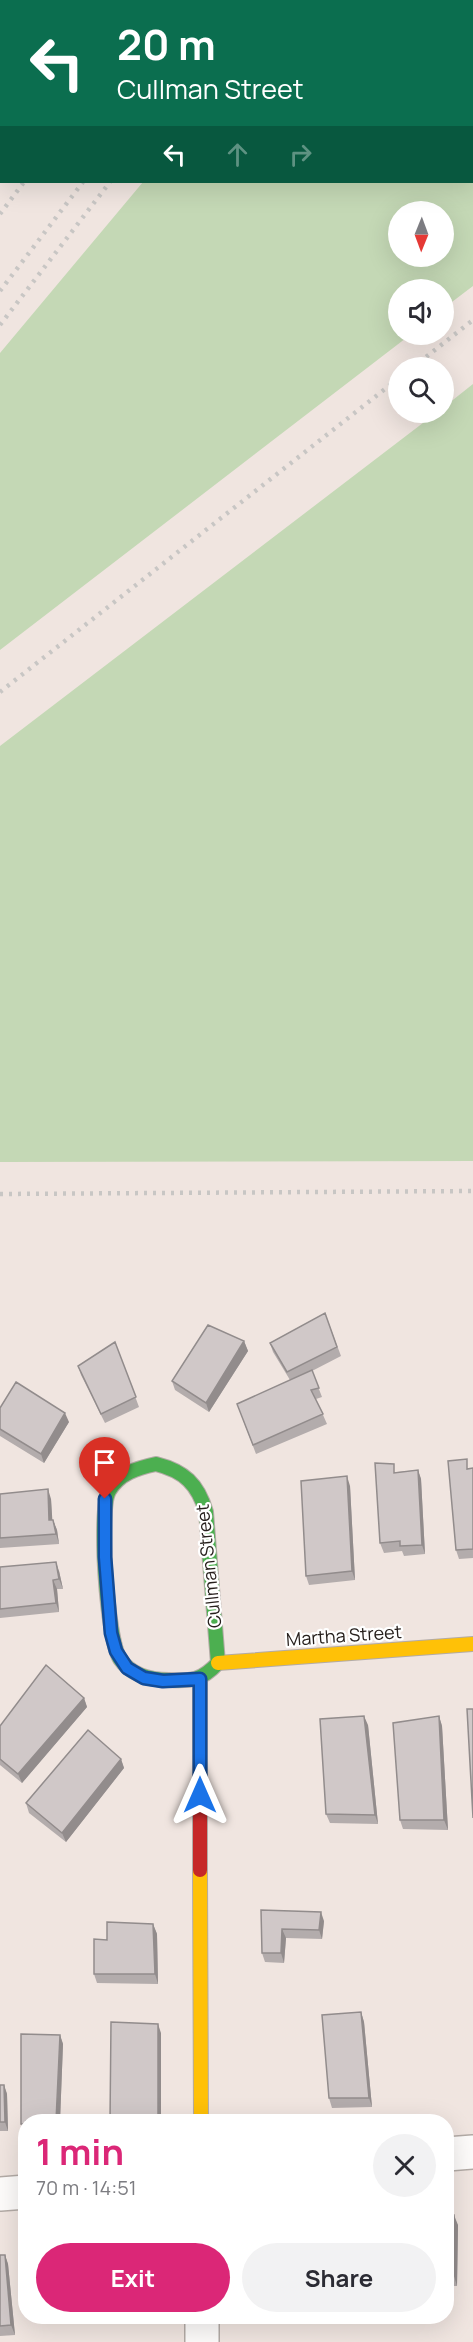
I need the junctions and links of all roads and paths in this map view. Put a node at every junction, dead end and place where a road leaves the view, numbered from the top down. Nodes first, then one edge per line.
1 (473, 1644) edge
2 (218, 1663) junction
3 (200, 1679) junction
4 (201, 2114) edge
5 (473, 2152) edge
6 (454, 2153) edge
7 (18, 2193) edge
8 (0, 2194) edge
9 (202, 2324) edge
10 (202, 2342) edge

1 - 2 street, Martha Street
2 - 3 street
2 - 3 street, Cullman Street
3 - 4 street
5 - 6 street
7 - 8 street
9 - 10 street

